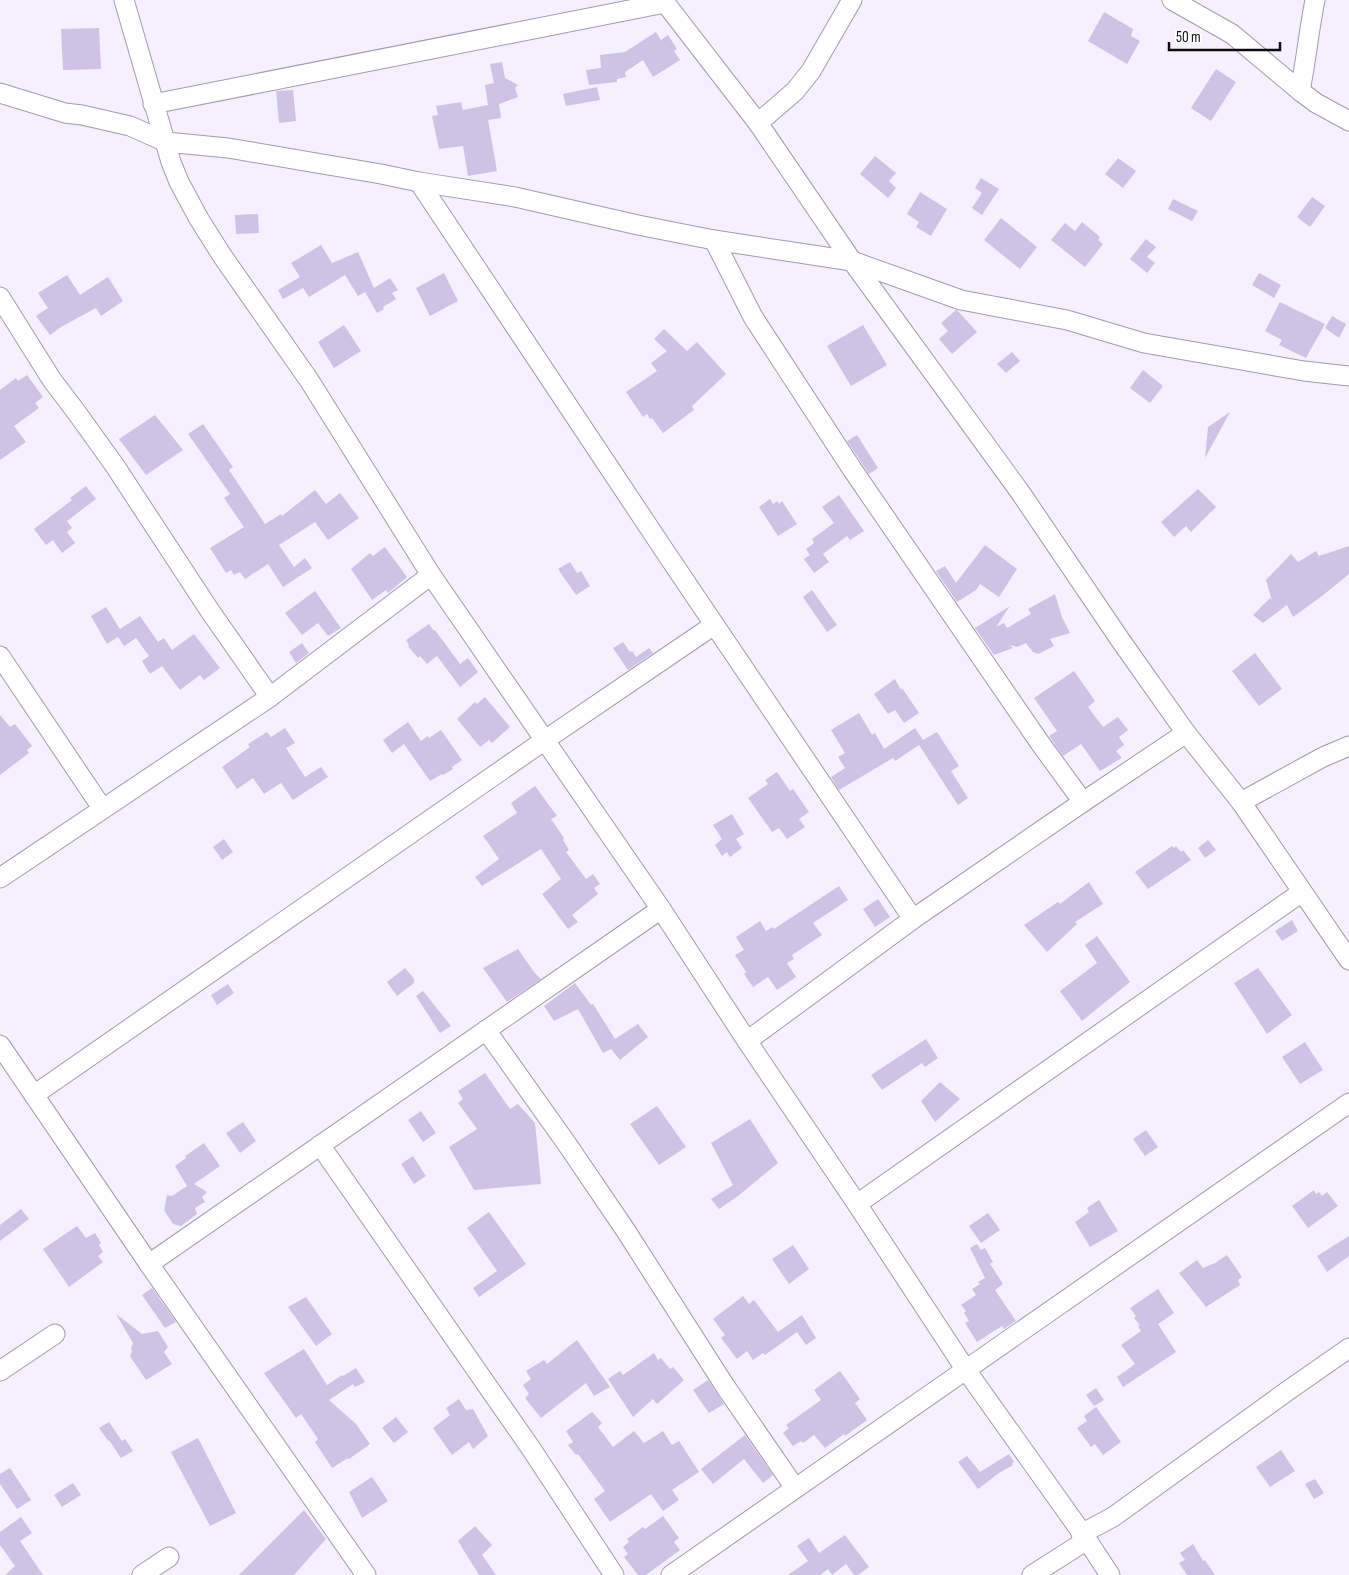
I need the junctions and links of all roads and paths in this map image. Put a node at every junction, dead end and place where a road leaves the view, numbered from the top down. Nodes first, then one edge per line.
1 (124, 0) edge
2 (852, 0) edge
3 (1172, 0) edge
4 (1315, 0) edge
5 (664, 1) edge
6 (1300, 91) junction
7 (0, 93) edge
8 (154, 104) junction
9 (1349, 121) edge
10 (758, 123) junction
11 (166, 142) junction
12 (419, 182) junction
13 (714, 240) junction
14 (852, 261) junction
15 (0, 297) edge
16 (1349, 376) edge
17 (431, 575) junction
18 (714, 625) junction
19 (0, 656) edge
20 (270, 697) junction
21 (1186, 733) junction
22 (544, 740) junction
23 (1349, 746) edge
24 (1083, 802) junction
25 (1242, 802) junction
26 (102, 808) junction
27 (0, 878) edge
28 (1302, 892) junction
29 (661, 909) junction
30 (913, 919) junction
31 (1349, 960) edge
32 (486, 1030) junction
33 (747, 1041) junction
34 (0, 1045) edge
35 (34, 1095) junction
36 (1349, 1103) edge
37 (320, 1144) junction
38 (857, 1204) junction
39 (149, 1264) junction
40 (55, 1334) dead end
41 (1349, 1348) edge
42 (966, 1370) junction
43 (0, 1372) edge
44 (795, 1488) junction
45 (1084, 1537) junction
46 (169, 1557) dead end
47 (142, 1575) edge
48 (366, 1575) edge
49 (614, 1575) edge
50 (671, 1575) edge
51 (1032, 1575) edge
52 (1110, 1575) edge

1 - 8 street
2 - 10 street
3 - 6 street
4 - 6 street
5 - 8 street
5 - 10 street
6 - 9 street
7 - 11 street
8 - 11 street
10 - 14 street
11 - 12 street
11 - 17 street
12 - 13 street
12 - 18 street
13 - 14 street
13 - 24 street
14 - 16 street
14 - 21 street
15 - 20 street
17 - 20 street
17 - 22 street
18 - 22 street
18 - 30 street
19 - 26 street
20 - 26 street
21 - 24 street
21 - 25 street
22 - 29 street
22 - 35 street
23 - 25 street
24 - 30 street
25 - 28 street
26 - 27 street
28 - 31 street
28 - 38 street
29 - 32 street
29 - 33 street
30 - 33 street
32 - 37 street
32 - 44 street
33 - 38 street
34 - 35 street
35 - 39 street
36 - 42 street
37 - 39 street
37 - 49 street
38 - 42 street
39 - 48 street
40 - 43 street
41 - 45 street
42 - 44 street
42 - 45 street
44 - 50 street
45 - 51 street
45 - 52 street
46 - 47 street

